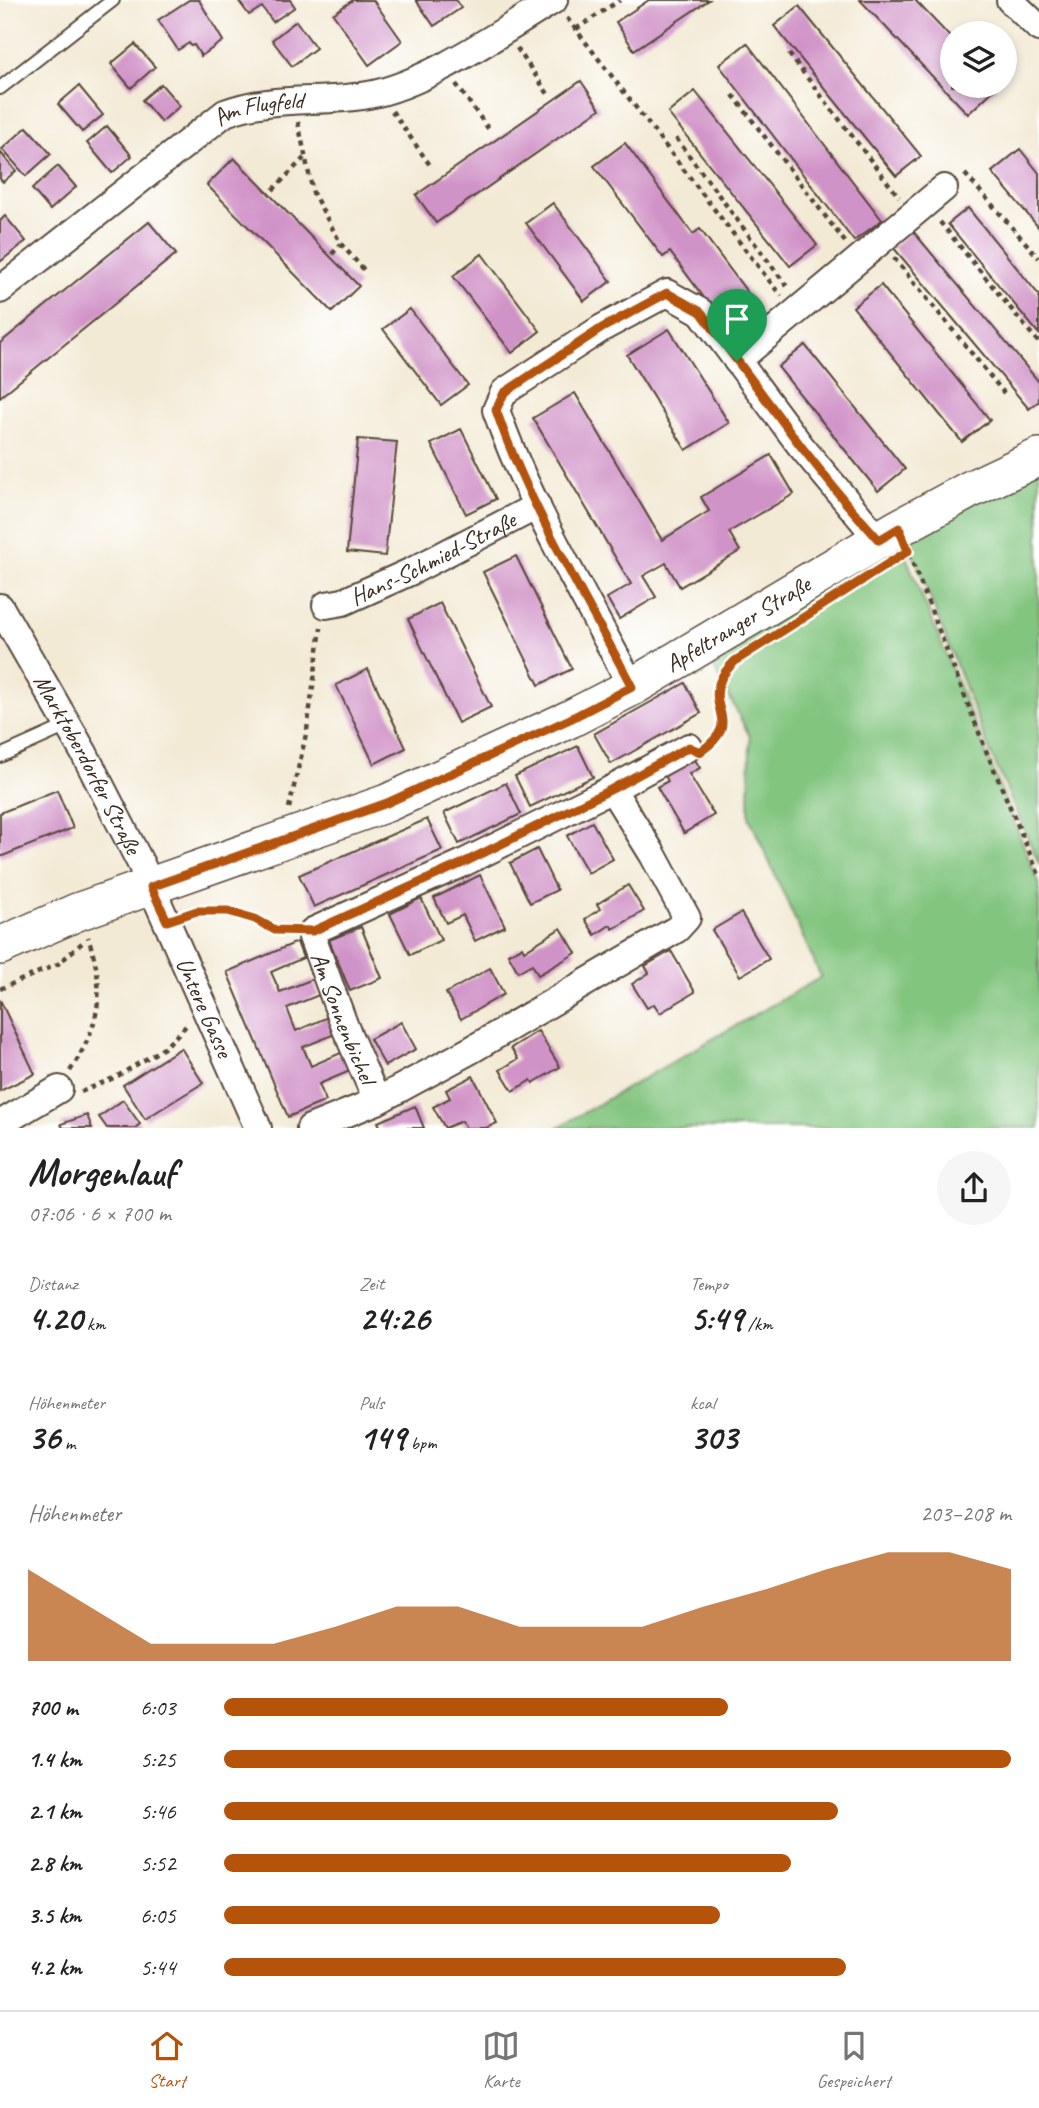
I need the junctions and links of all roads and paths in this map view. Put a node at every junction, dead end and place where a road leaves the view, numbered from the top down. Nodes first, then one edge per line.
1 (113, 0) edge
2 (620, 0) edge
3 (1010, 0) edge
4 (557, 5) edge
5 (1039, 28) edge
6 (576, 29) junction
7 (504, 31) junction
8 (789, 54) dead end
9 (440, 68) junction
10 (0, 88) edge
11 (383, 91) junction
12 (548, 94) dead end
13 (733, 95) dead end
14 (293, 100) junction
15 (490, 131) dead end
16 (676, 138) dead end
17 (304, 158) junction
18 (432, 169) dead end
19 (273, 190) dead end
20 (927, 201) junction
21 (879, 240) junction
22 (341, 244) junction
23 (332, 254) dead end
24 (1039, 258) edge
25 (858, 259) junction
26 (365, 271) dead end
27 (0, 290) edge
28 (798, 310) junction
29 (1039, 343) edge
30 (737, 361) junction
31 (1004, 393) dead end
32 (1039, 457) edge
33 (537, 506) junction
34 (894, 549) junction
35 (326, 605) joint
36 (0, 607) edge
37 (746, 655) dead end
38 (632, 687) junction
39 (67, 726) junction
40 (689, 747) joint
41 (0, 756) edge
42 (612, 789) junction
43 (287, 816) dead end
44 (1039, 874) edge
45 (151, 887) junction
46 (167, 921) junction
47 (313, 931) junction
48 (0, 946) edge
49 (0, 989) edge
50 (204, 1006) junction
51 (58, 1088) junction
52 (377, 1101) junction
53 (0, 1125) edge
54 (258, 1128) edge
55 (310, 1128) edge

1 - 10 lane
2 - 6 path
3 - 5 street
4 - 6 path
4 - 7 street, Am Flugfeld
6 - 28 path
7 - 9 street, Am Flugfeld
7 - 12 path
8 - 20 path
9 - 11 street, Am Flugfeld
9 - 15 path
11 - 14 street, Am Flugfeld
11 - 18 path
13 - 25 path
14 - 17 path
14 - 27 street, Am Flugfeld
16 - 28 path
17 - 19 path
17 - 22 path
20 - 21 street
20 - 24 path
20 - 29 path
21 - 25 street
21 - 31 path
22 - 23 path
22 - 26 path
25 - 28 street
28 - 30 street
30 - 33 street
30 - 34 street
32 - 34 street, Apfeltranger Straße
33 - 35 street, Hans-Schmied-Straße
33 - 38 street
34 - 38 street, Apfeltranger Straße
34 - 44 path
35 - 43 path
36 - 39 street, Marktoberdorfer Straße
37 - 40 path
38 - 45 street, Apfeltranger Straße
39 - 41 lane
39 - 45 street, Marktoberdorfer Straße
40 - 42 street, Am Sonnenbichel
42 - 47 street, Am Sonnenbichel
42 - 52 street, Am Sonnenbichel
45 - 46 street, Untere Gasse
45 - 48 street, Apfeltranger Straße
46 - 47 path
46 - 50 street, Untere Gasse
47 - 52 street, Am Sonnenbichel
49 - 51 path
50 - 51 path
50 - 54 street, Untere Gasse
51 - 53 street
52 - 55 street, Am Sonnenbichel

